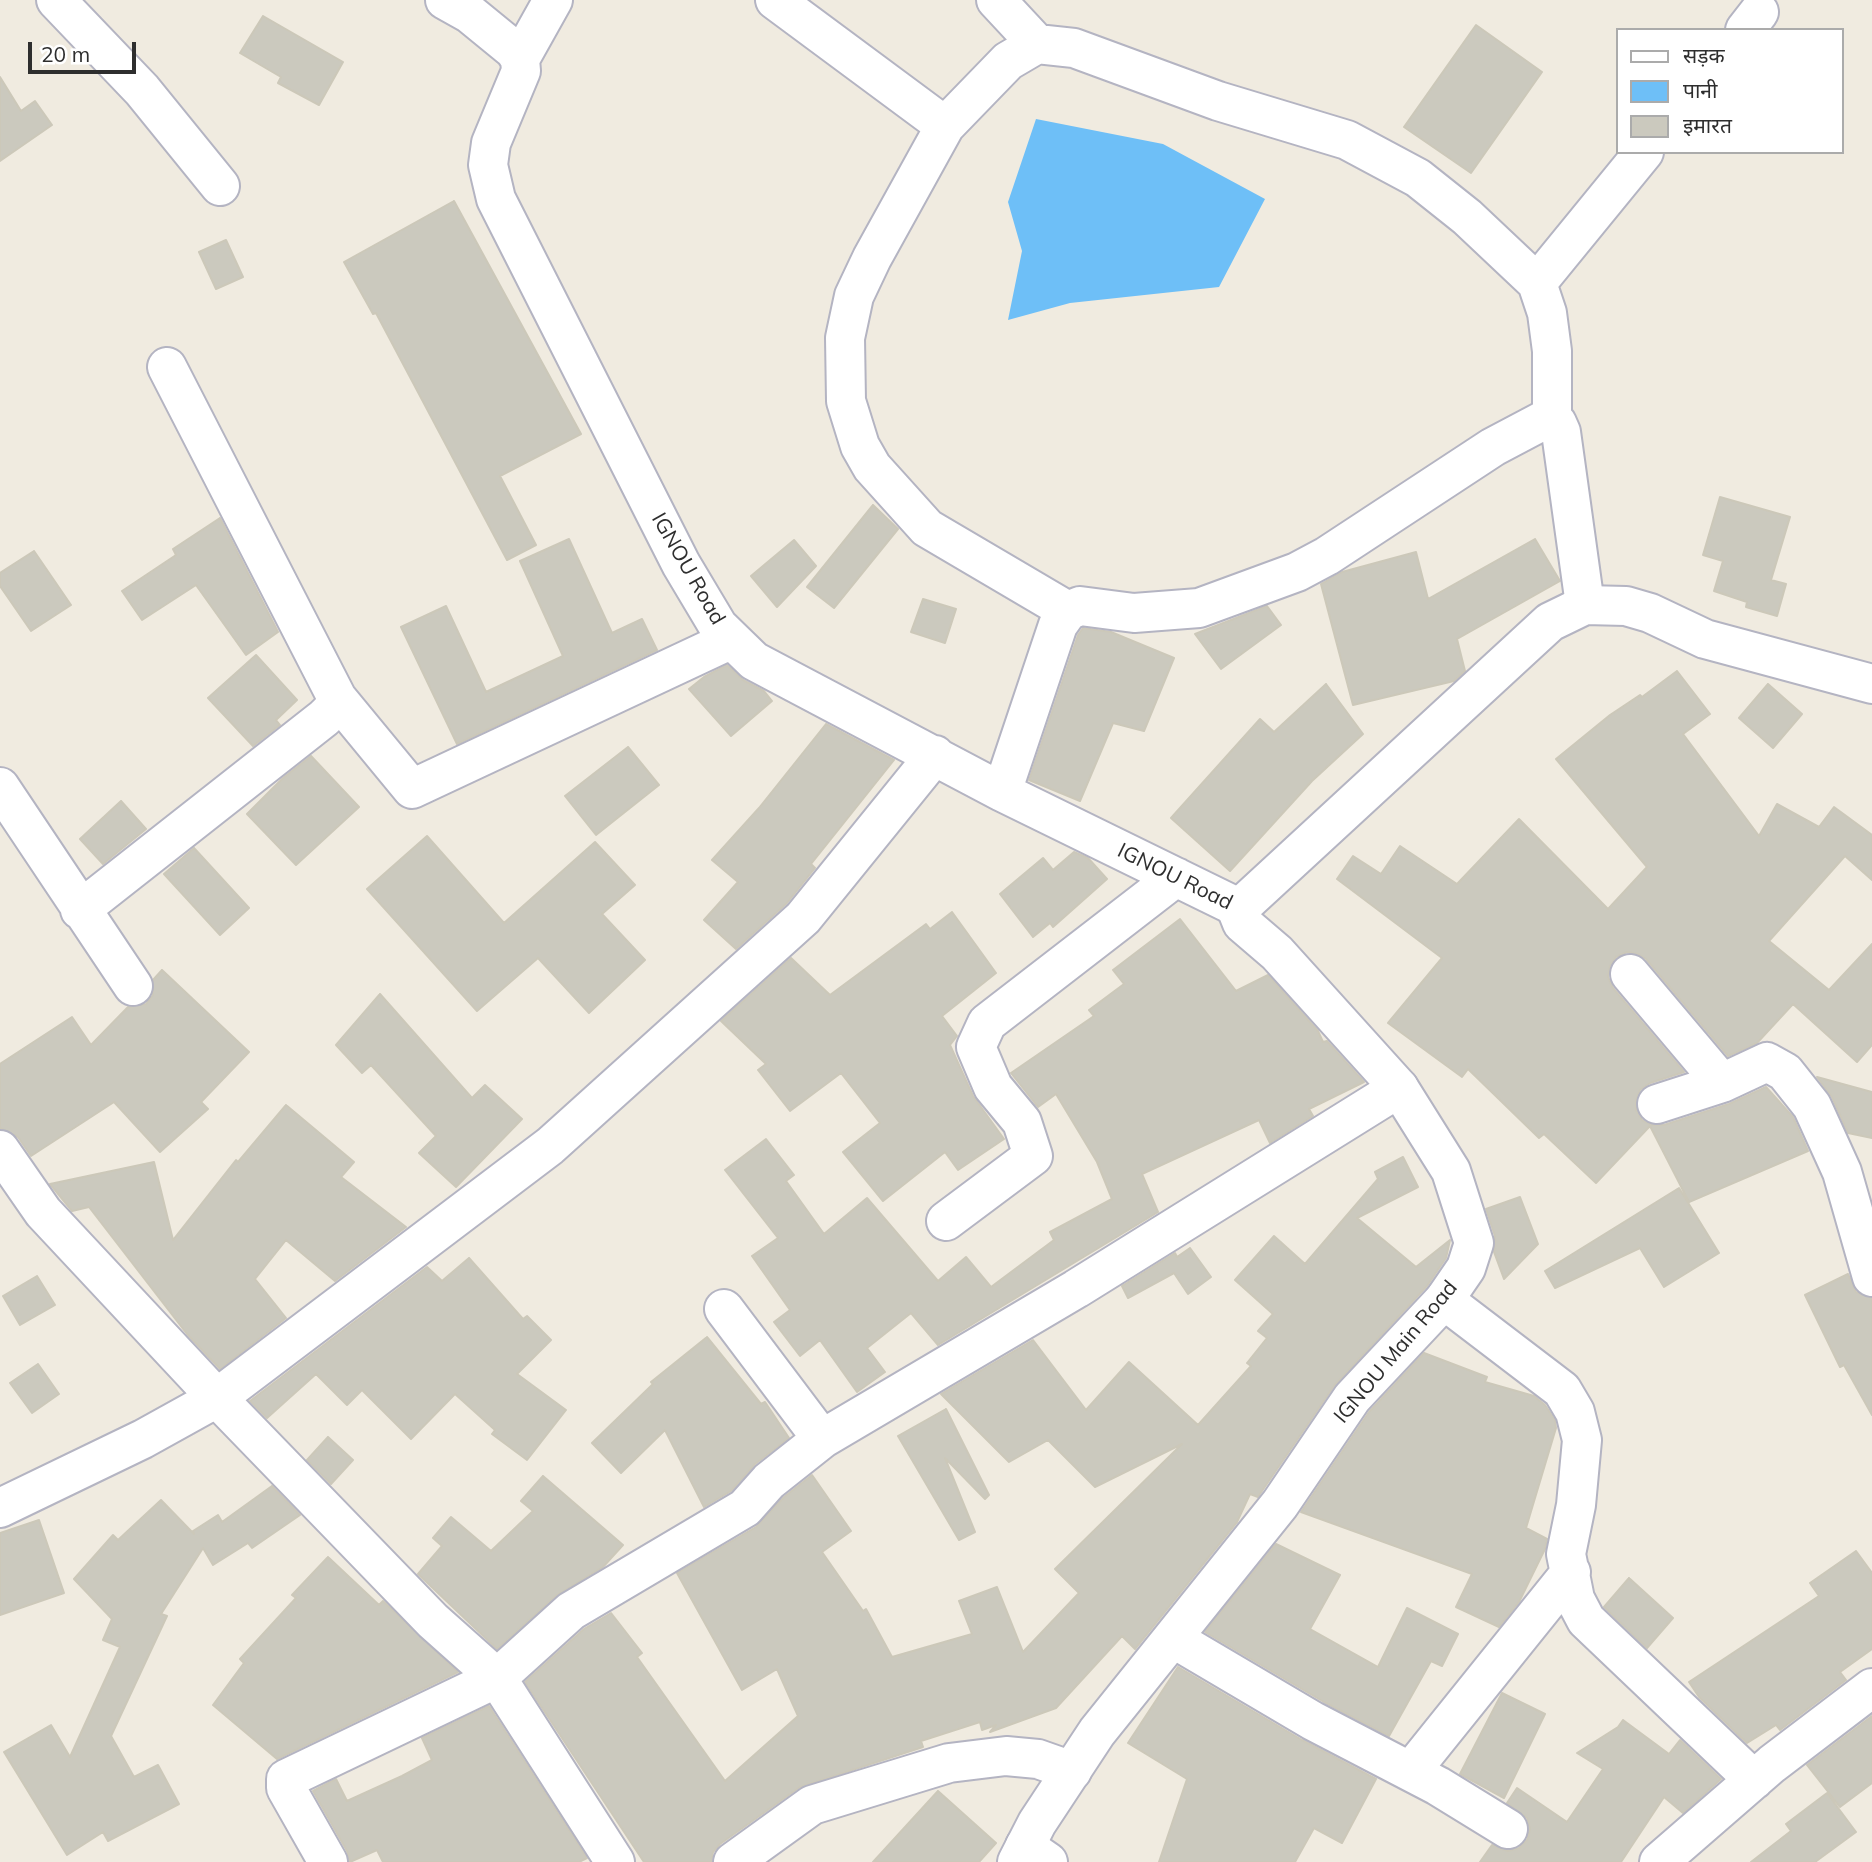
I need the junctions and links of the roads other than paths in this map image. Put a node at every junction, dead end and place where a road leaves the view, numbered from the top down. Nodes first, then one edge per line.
1 (56, 0) edge
2 (445, 0) edge
3 (553, 0) edge
4 (775, 0) edge
5 (996, 0) edge
6 (1037, 44) junction
7 (520, 59) junction
8 (945, 126) junction
9 (1642, 154) edge
10 (220, 186) dead end
11 (1537, 283) junction
12 (167, 367) dead end
13 (1552, 420) junction
14 (1585, 604) junction
15 (1068, 611) junction
16 (730, 640) junction
17 (1872, 684) edge
18 (337, 698) junction
19 (936, 755) junction
20 (0, 787) edge
21 (1002, 792) junction
22 (1176, 877) junction
23 (1241, 909) junction
24 (80, 910) junction
25 (1630, 974) dead end
26 (133, 986) dead end
27 (1722, 1083) junction
28 (1399, 1088) junction
29 (1657, 1104) dead end
30 (0, 1150) edge
31 (946, 1221) dead end
32 (1872, 1277) edge
33 (1444, 1300) junction
34 (724, 1309) dead end
35 (217, 1398) junction
36 (822, 1440) junction
37 (0, 1508) edge
38 (1571, 1572) junction
39 (1174, 1639) junction
40 (497, 1678) junction
41 (1872, 1688) edge
42 (1411, 1771) junction
43 (1072, 1772) junction
44 (1754, 1780) junction
45 (1508, 1829) dead end
46 (1030, 1857) edge
47 (328, 1862) edge
48 (615, 1862) edge
49 (733, 1862) edge
50 (1660, 1862) edge

1 - 10 street
2 - 7 street
3 - 7 street, IGNOU Road
4 - 8 street
5 - 6 street
6 - 8 street
6 - 11 street
7 - 16 street, IGNOU Road
8 - 15 street
9 - 11 street
11 - 13 street
12 - 18 street
13 - 14 street
13 - 15 street
14 - 17 street
14 - 23 street
15 - 21 street
16 - 18 street
16 - 19 street, IGNOU Road
18 - 24 street
19 - 21 street, IGNOU Road
19 - 35 street
20 - 24 street
21 - 22 street, IGNOU Road
22 - 23 street, IGNOU Road
22 - 31 street
23 - 28 street, IGNOU Main Road
24 - 26 street
25 - 27 street
27 - 29 street
27 - 32 street
28 - 33 street, IGNOU Main Road
28 - 36 street
30 - 35 street
33 - 38 street
33 - 39 street, IGNOU Main Road
34 - 36 street
35 - 37 street
35 - 40 street
36 - 40 street
38 - 42 street
38 - 44 street
39 - 42 street
39 - 43 street, IGNOU Main Road
40 - 47 street
40 - 48 street
41 - 44 street
42 - 45 street
43 - 46 street, IGNOU Main Road
43 - 49 street
44 - 50 street

